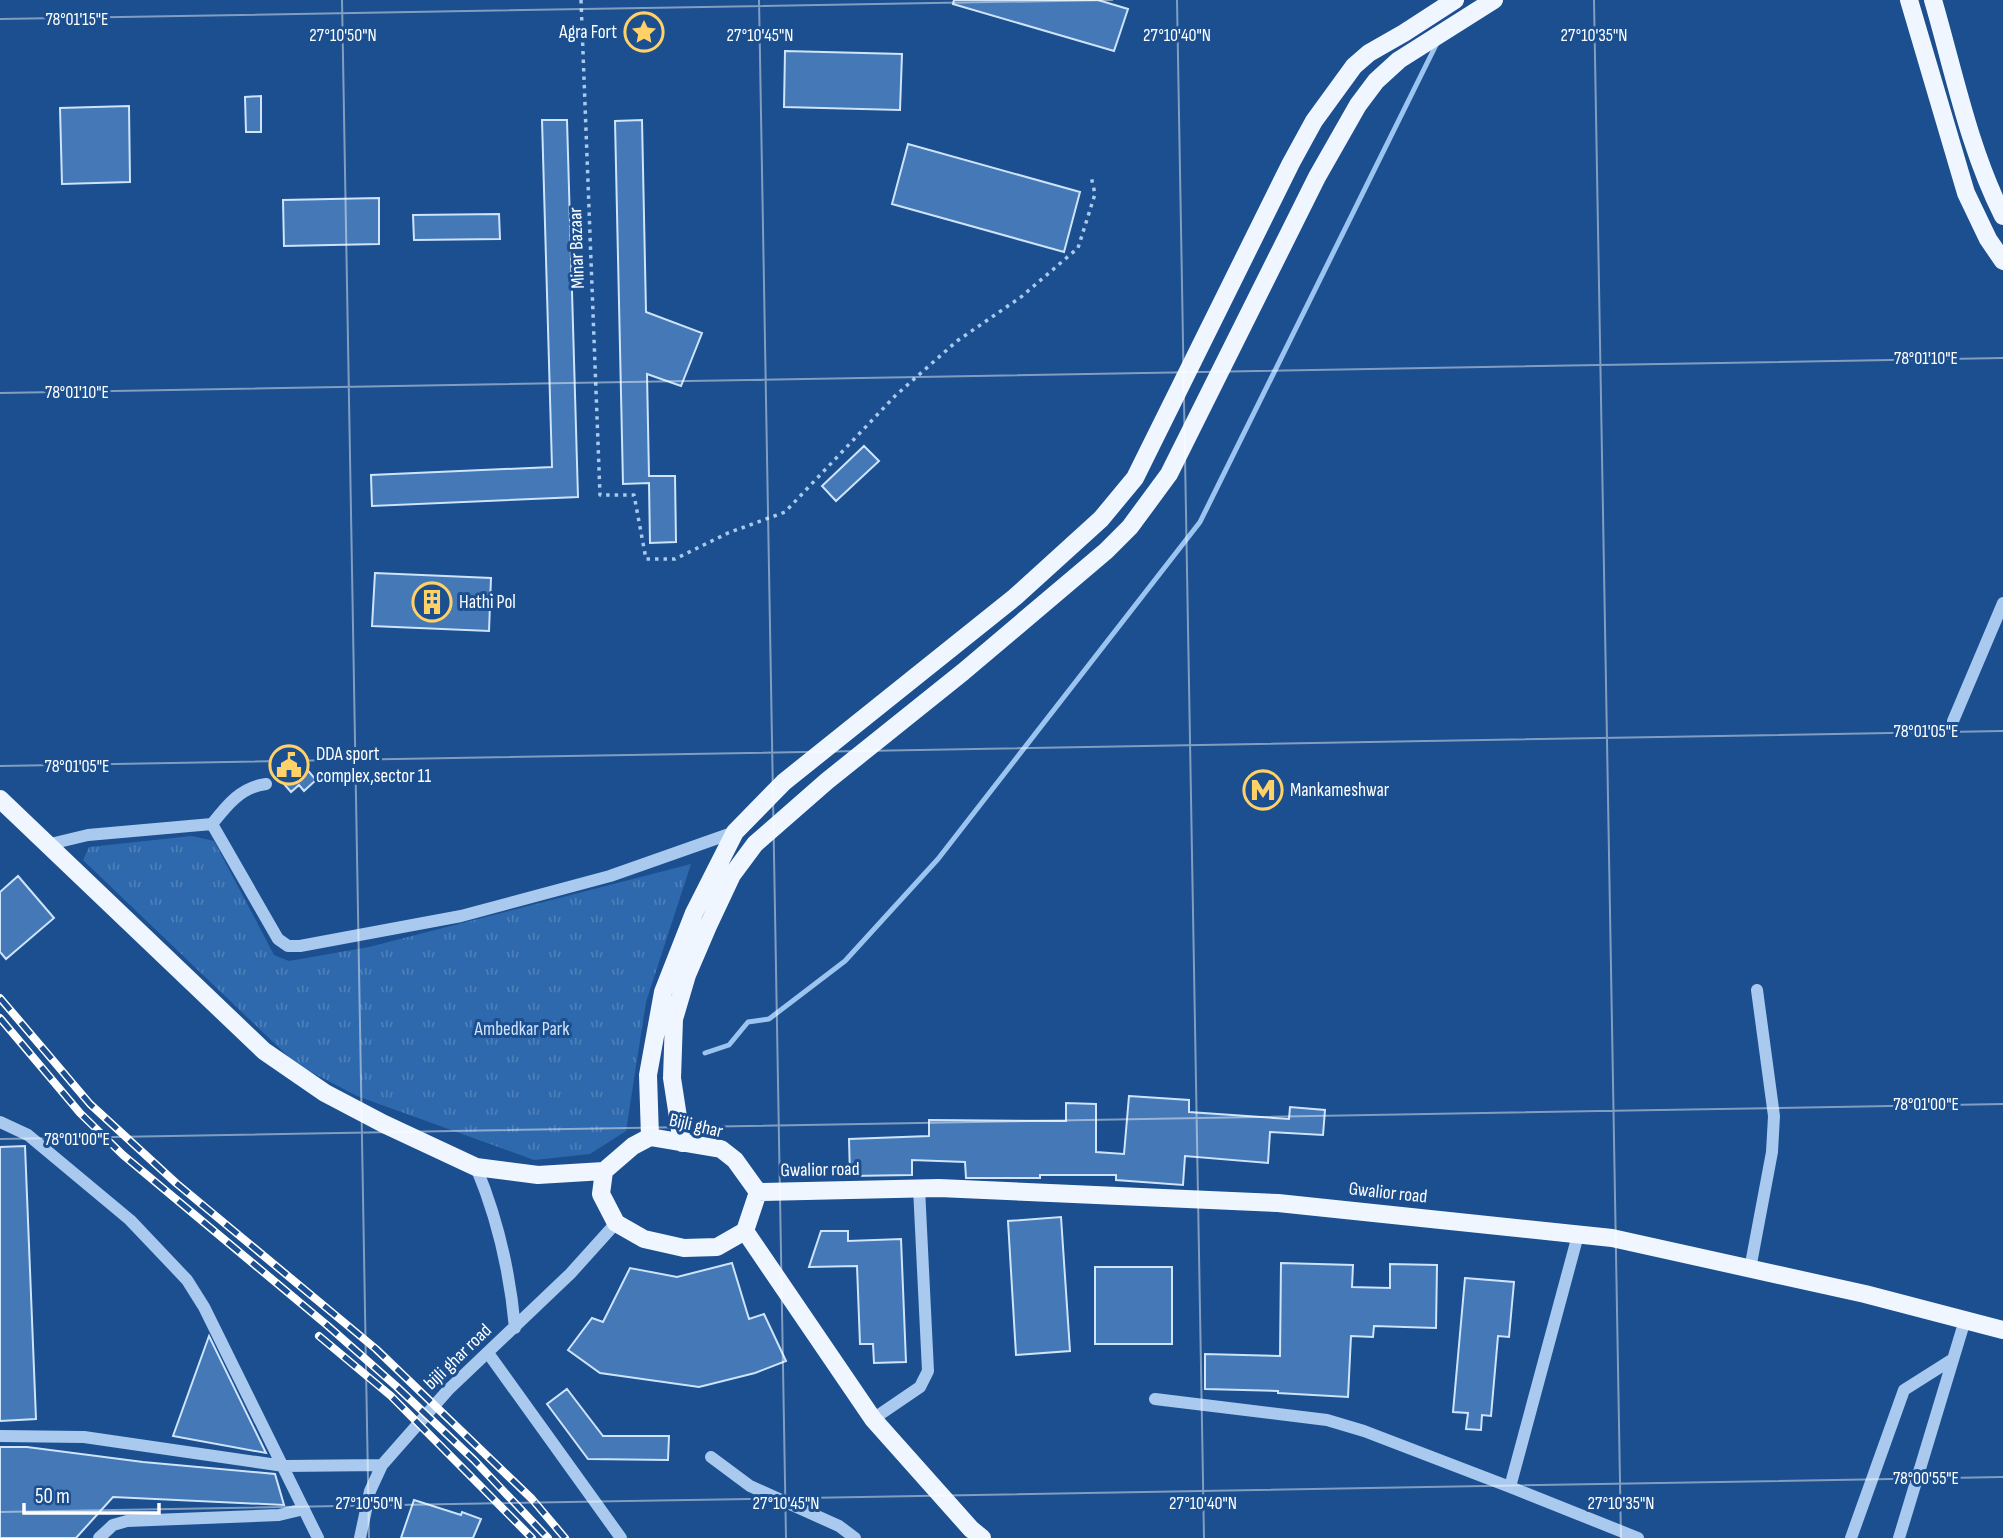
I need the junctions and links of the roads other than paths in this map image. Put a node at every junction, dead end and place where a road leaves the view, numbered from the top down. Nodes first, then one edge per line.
1 (1455, 0) edge
2 (1909, 0) edge
3 (1933, 0) edge
4 (1491, 2) edge
5 (1291, 163) junction
6 (1317, 177) junction
7 (2003, 216) edge
8 (2003, 261) edge
9 (1121, 497) junction
10 (1139, 515) junction
11 (2003, 603) edge
12 (1998, 628) edge
13 (1953, 720) dead end
14 (266, 783) dead end
15 (0, 799) edge
16 (212, 824) junction
17 (735, 832) junction
18 (46, 845) junction
19 (1757, 990) dead end
20 (0, 1122) edge
21 (650, 1138) junction
22 (682, 1143) junction
23 (476, 1167) junction
24 (604, 1171) junction
25 (919, 1188) junction
26 (758, 1192) junction
27 (616, 1223) junction
28 (745, 1231) junction
29 (1578, 1235) junction
30 (1750, 1269) junction
31 (1965, 1320) junction
32 (514, 1328) junction
33 (2003, 1330) edge
34 (488, 1353) junction
35 (1953, 1359) junction
36 (1154, 1399) dead end
37 (873, 1419) junction
38 (0, 1436) edge
39 (711, 1457) dead end
40 (382, 1465) junction
41 (284, 1466) junction
42 (1510, 1487) junction
43 (304, 1509) junction
44 (99, 1538) edge
45 (318, 1538) edge
46 (360, 1538) edge
47 (621, 1538) edge
48 (855, 1538) edge
49 (982, 1538) edge
50 (1639, 1538) edge
51 (1851, 1538) edge
52 (1899, 1538) edge

1 - 5 main road
2 - 8 main road
3 - 7 main road
4 - 6 main road
5 - 6 main road
5 - 9 main road
6 - 10 main road
9 - 10 main road
9 - 17 main road
10 - 22 main road
11 - 12 street
12 - 13 street
14 - 16 street
15 - 18 main road
16 - 17 street
16 - 18 street
17 - 21 main road
18 - 23 main road
19 - 30 street
20 - 41 street
21 - 22 main road, Bijli ghar
21 - 24 main road, Bijli ghar
22 - 26 main road, Bijli ghar
23 - 24 main road
23 - 32 street
24 - 27 main road
25 - 26 main road, Gwalior road
25 - 29 main road, Gwalior road
25 - 37 street
26 - 28 main road
27 - 28 main road
27 - 32 street, bijli ghar road
28 - 37 main road
29 - 30 main road, Gwalior road
29 - 42 street
30 - 31 main road, Gwalior road
31 - 33 main road, Gwalior road
31 - 35 street
32 - 34 street, bijli ghar road
34 - 40 street, bijli ghar road
34 - 47 street
35 - 51 street
35 - 52 street
36 - 42 street
37 - 49 main road
38 - 41 street
39 - 48 street
40 - 41 street
40 - 46 street, bijli ghar road
41 - 43 street
42 - 50 street
43 - 44 street
43 - 45 street

